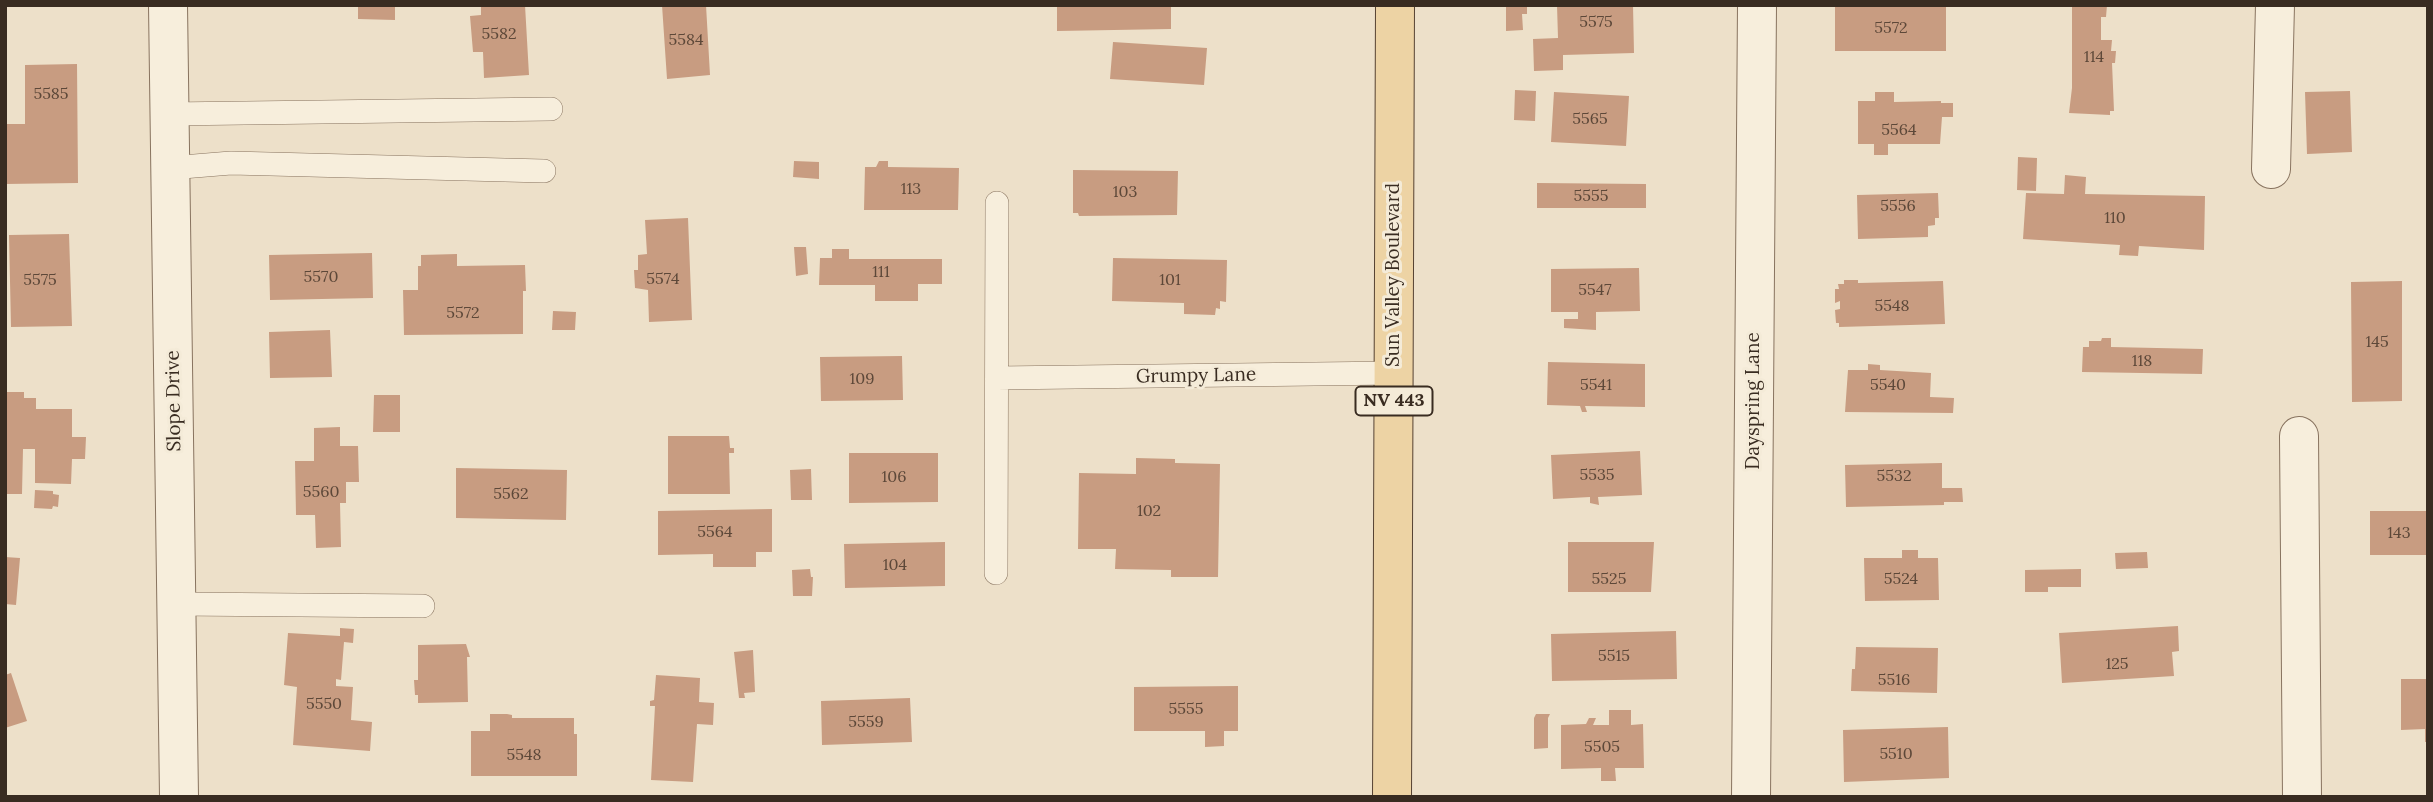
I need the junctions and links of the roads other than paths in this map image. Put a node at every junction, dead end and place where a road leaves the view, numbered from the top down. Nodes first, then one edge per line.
1 (168, 5) edge
2 (1395, 5) edge
3 (1757, 5) edge
4 (2275, 5) edge
5 (551, 110) dead end
6 (169, 114) junction
7 (170, 168) junction
8 (2271, 169) dead end
9 (544, 171) dead end
10 (997, 203) dead end
11 (1394, 373) junction
12 (997, 378) junction
13 (2299, 436) dead end
14 (996, 573) dead end
15 (177, 604) junction
16 (423, 606) dead end
17 (179, 797) edge
18 (1392, 797) edge
19 (1751, 797) edge
20 (2302, 797) edge

1 - 6 street, Slope Drive
2 - 11 main road, Sun Valley Boulevard / NV 443
3 - 19 street, Dayspring Lane
4 - 8 street
5 - 6 lane
6 - 7 street, Slope Drive
7 - 9 lane
7 - 15 street, Slope Drive
10 - 12 lane
11 - 12 lane, Grumpy Lane
11 - 18 main road, Sun Valley Boulevard / NV 443
12 - 14 lane
13 - 20 street
15 - 16 lane
15 - 17 street, Slope Drive

